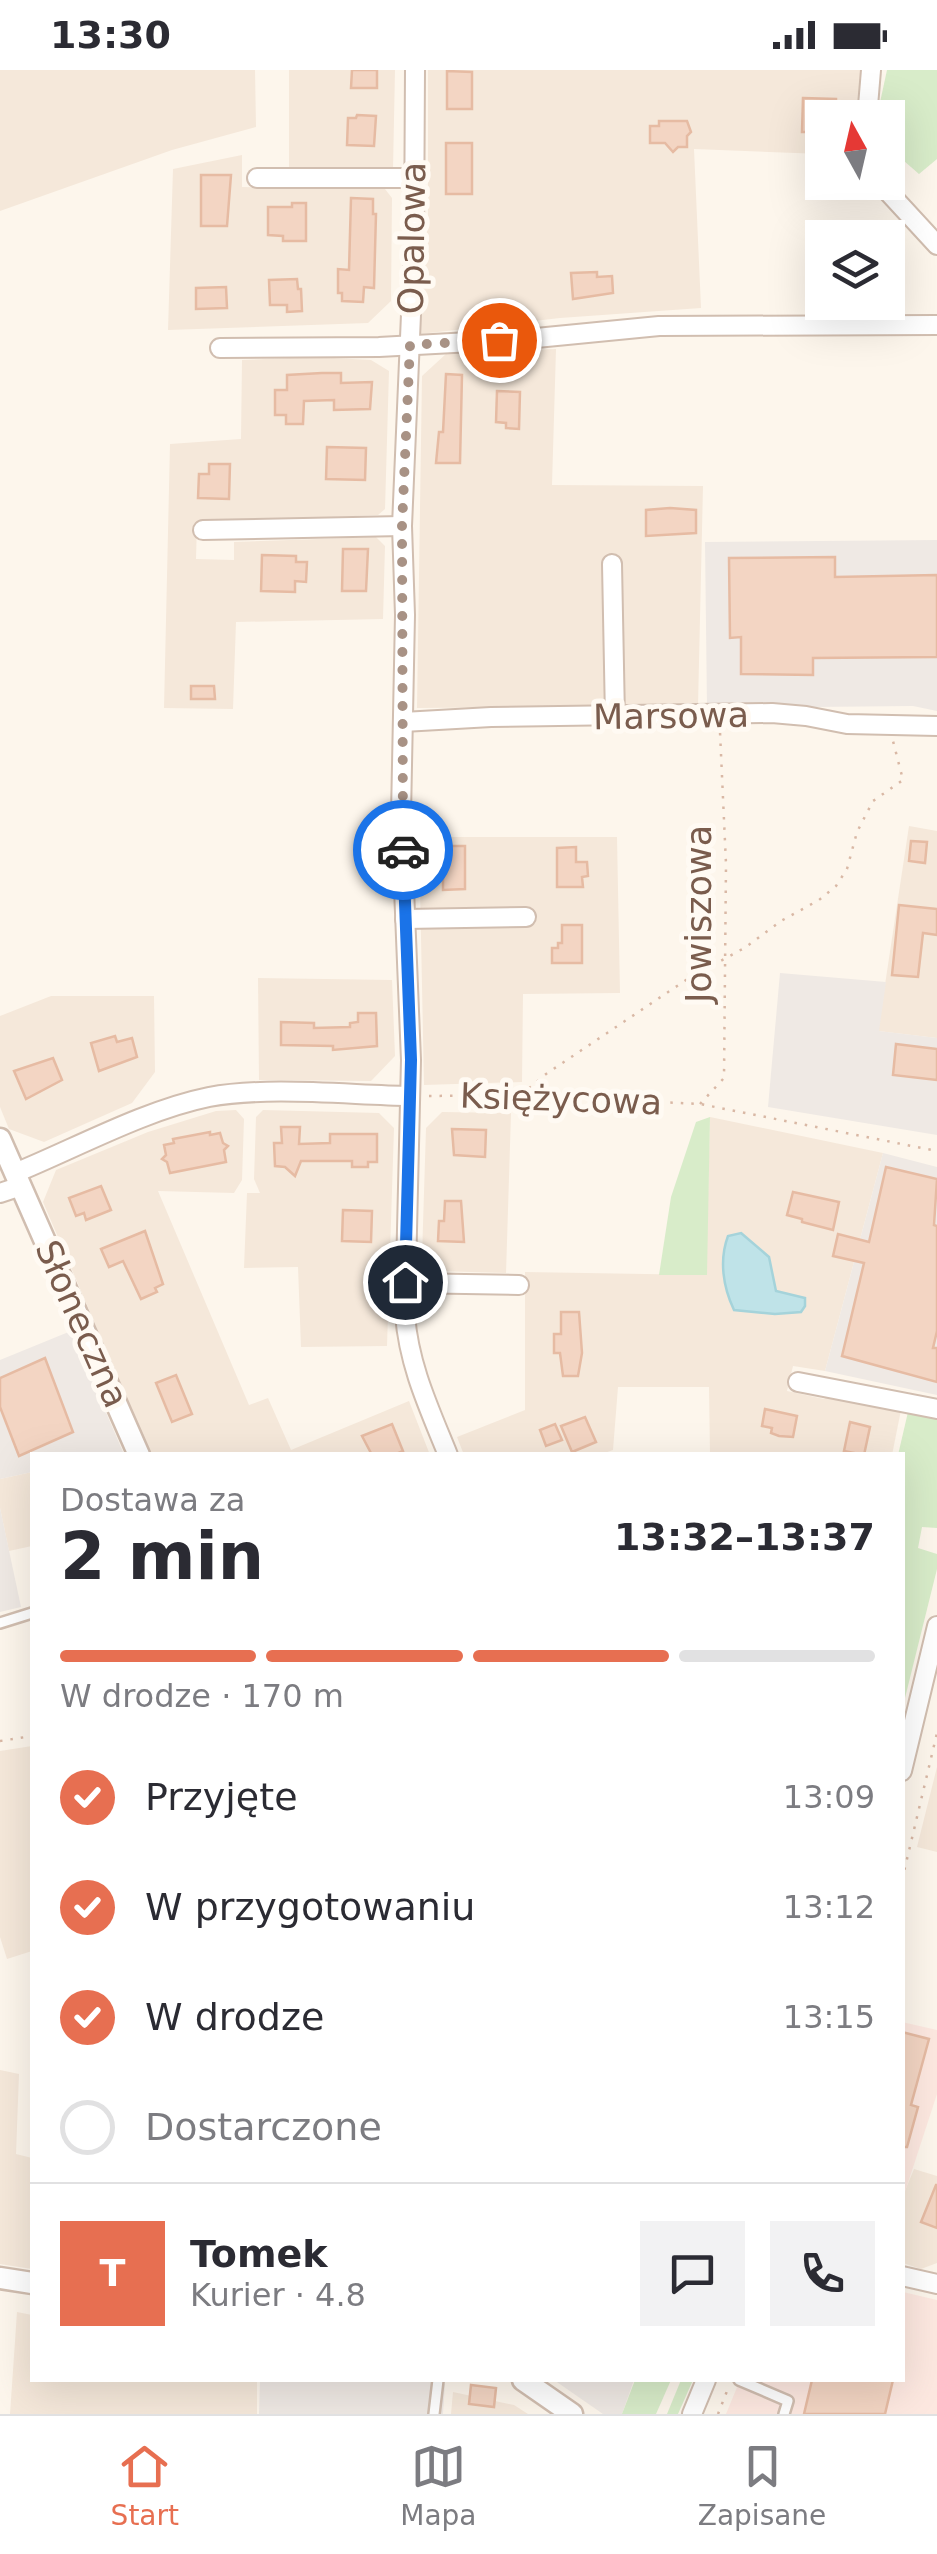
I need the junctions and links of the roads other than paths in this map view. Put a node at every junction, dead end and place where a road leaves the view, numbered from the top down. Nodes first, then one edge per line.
1 (415, 70) edge
2 (871, 70) edge
3 (868, 100) edge
4 (257, 178) dead end
5 (412, 178) junction
6 (896, 200) edge
7 (937, 245) edge
8 (937, 325) edge
9 (410, 345) junction
10 (220, 348) dead end
11 (402, 526) junction
12 (203, 530) dead end
13 (612, 564) dead end
14 (615, 718) junction
15 (403, 722) junction
16 (937, 726) edge
17 (526, 917) dead end
18 (405, 919) junction
19 (410, 1096) junction
20 (0, 1138) edge
21 (18, 1180) junction
22 (0, 1193) edge
23 (405, 1282) junction
24 (519, 1285) dead end
25 (798, 1382) dead end
26 (937, 1410) edge
27 (138, 1452) edge
28 (447, 1452) edge
29 (30, 1615) edge
30 (0, 1623) edge
31 (937, 1626) edge
32 (905, 1759) edge
33 (905, 2277) edge
34 (0, 2278) edge
35 (30, 2283) edge
36 (937, 2284) edge
37 (438, 2382) edge
38 (528, 2382) edge
39 (705, 2382) edge
40 (734, 2382) edge
41 (693, 2413) edge
42 (434, 2414) edge
43 (572, 2414) edge
44 (784, 2414) edge

1 - 5 street, Opalowa
2 - 3 street
4 - 5 street
5 - 9 street, Opalowa
6 - 7 street
8 - 9 street
9 - 10 street
9 - 11 street, Opalowa
11 - 12 street
11 - 15 street, Opalowa
13 - 14 street
14 - 15 street, Marsowa
14 - 16 street, Marsowa
15 - 18 street, Opalowa
17 - 18 street
18 - 19 street, Opalowa
19 - 21 street, Księżycowa
19 - 23 street, Opalowa
20 - 21 street, Słoneczna
21 - 22 street, Księżycowa
21 - 27 street, Słoneczna
23 - 24 street
23 - 28 street, Opalowa
25 - 26 street
29 - 30 lane
31 - 32 street
33 - 36 street
34 - 35 street
37 - 42 lane
38 - 43 street
39 - 41 street
40 - 44 lane

